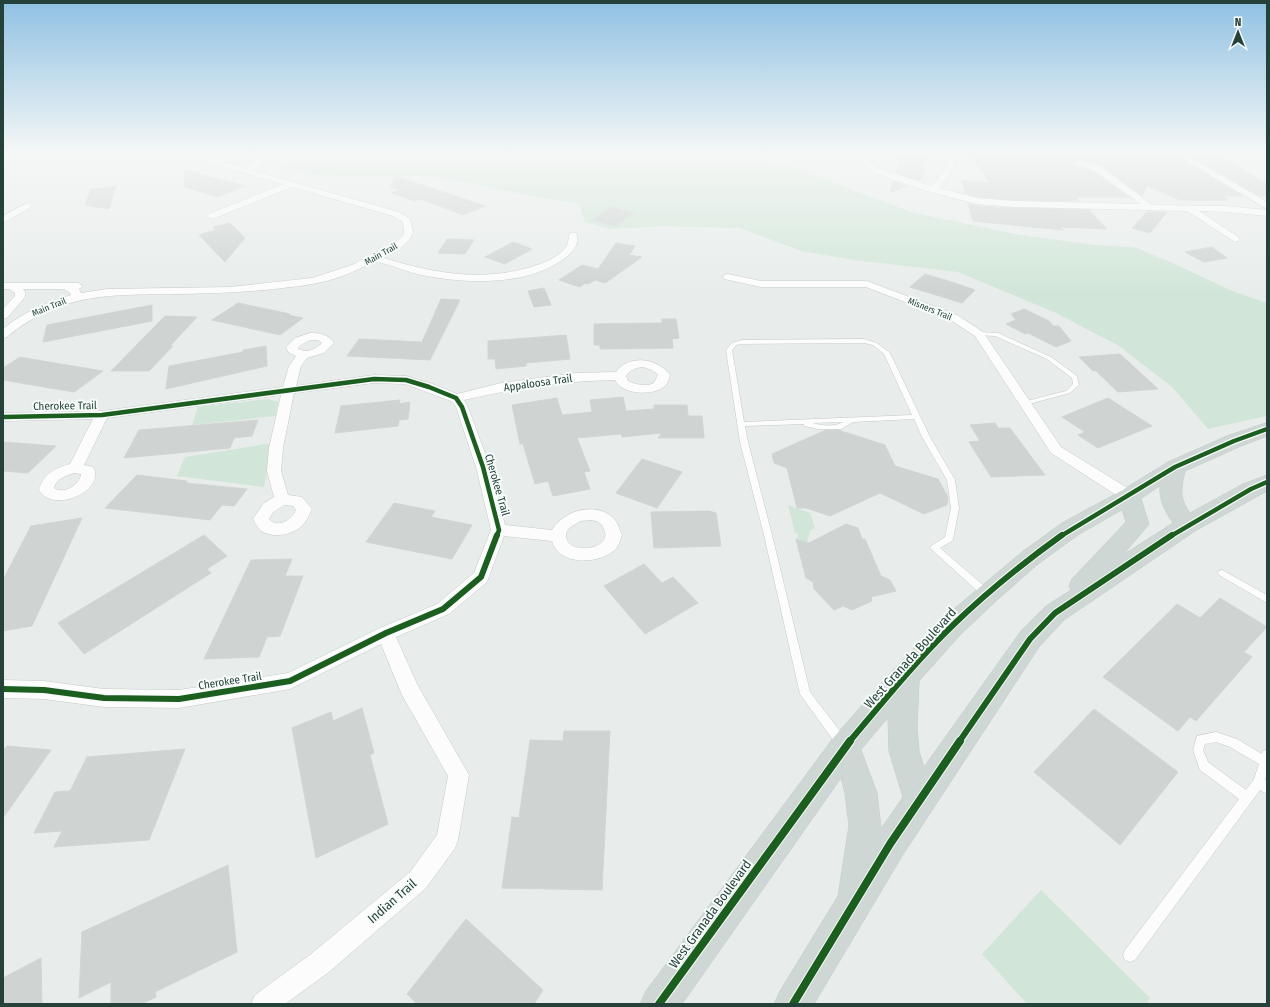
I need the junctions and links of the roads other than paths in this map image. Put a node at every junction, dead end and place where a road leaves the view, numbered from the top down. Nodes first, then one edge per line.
1 (254, 199) edge
2 (344, 199) edge
3 (972, 199) edge
4 (1139, 199) edge
5 (1255, 199) edge
6 (27, 206) dead end
7 (1267, 206) edge
8 (1151, 208) junction
9 (1190, 208) junction
10 (1267, 213) edge
11 (212, 216) dead end
12 (3, 220) edge
13 (573, 235) dead end
14 (1234, 239) dead end
15 (375, 258) junction
16 (728, 277) dead end
17 (8, 286) edge
18 (68, 287) junction
19 (245, 287) junction
20 (77, 297) junction
21 (3, 316) edge
22 (978, 334) junction
23 (3, 335) edge
24 (302, 355) dead end
25 (620, 376) dead end
26 (288, 391) junction
27 (456, 398) junction
28 (1025, 403) junction
29 (102, 415) junction
30 (3, 417) edge
31 (916, 417) junction
32 (742, 424) junction
33 (1267, 429) edge
34 (1175, 467) junction
35 (75, 468) dead end
36 (1267, 482) edge
37 (1129, 496) junction
38 (282, 499) dead end
39 (1187, 525) junction
40 (499, 530) junction
41 (558, 536) dead end
42 (1222, 573) dead end
43 (987, 594) junction
44 (1267, 599) edge
45 (1055, 613) junction
46 (386, 633) junction
47 (905, 677) junction
48 (3, 689) edge
49 (845, 747) junction
50 (1266, 759) edge
51 (1263, 785) edge
52 (1247, 798) junction
53 (920, 800) junction
54 (854, 904) junction
55 (1130, 955) dead end
56 (264, 1004) edge
57 (659, 1004) edge
58 (793, 1004) edge

1 - 11 street
2 - 15 street, Main Trail
3 - 8 street
4 - 8 street
5 - 7 street
6 - 12 street
8 - 9 street
9 - 10 street
9 - 14 street
13 - 15 street
15 - 19 street, Main Trail
16 - 22 street, Misners Trail
17 - 18 street
17 - 21 street, Main Trail
18 - 19 street, Main Trail
18 - 20 street, Main Trail
19 - 20 street, Main Trail
20 - 23 street, Main Trail
22 - 28 street, Misners Trail
22 - 28 lane
24 - 26 street
25 - 27 street, Appaloosa Trail
26 - 27 street, Cherokee Trail
26 - 29 street, Cherokee Trail
26 - 38 street
27 - 40 street, Cherokee Trail
28 - 37 street, Misners Trail
29 - 30 street, Cherokee Trail
29 - 35 street
31 - 32 lane
31 - 32 lane
31 - 43 lane
32 - 49 lane
33 - 34 main road, West Granada Boulevard
34 - 37 main road, West Granada Boulevard
34 - 39 main road
36 - 39 main road
37 - 43 main road, West Granada Boulevard
37 - 45 main road
39 - 45 main road
40 - 41 street
40 - 46 street, Cherokee Trail
42 - 44 lane
43 - 47 main road, West Granada Boulevard
45 - 53 main road
46 - 48 street, Cherokee Trail
46 - 56 street, Indian Trail
47 - 49 main road, West Granada Boulevard
47 - 53 main road
49 - 54 main road
49 - 57 main road, West Granada Boulevard
50 - 51 lane
50 - 52 lane
51 - 52 lane
52 - 55 lane
53 - 54 main road
54 - 58 main road

